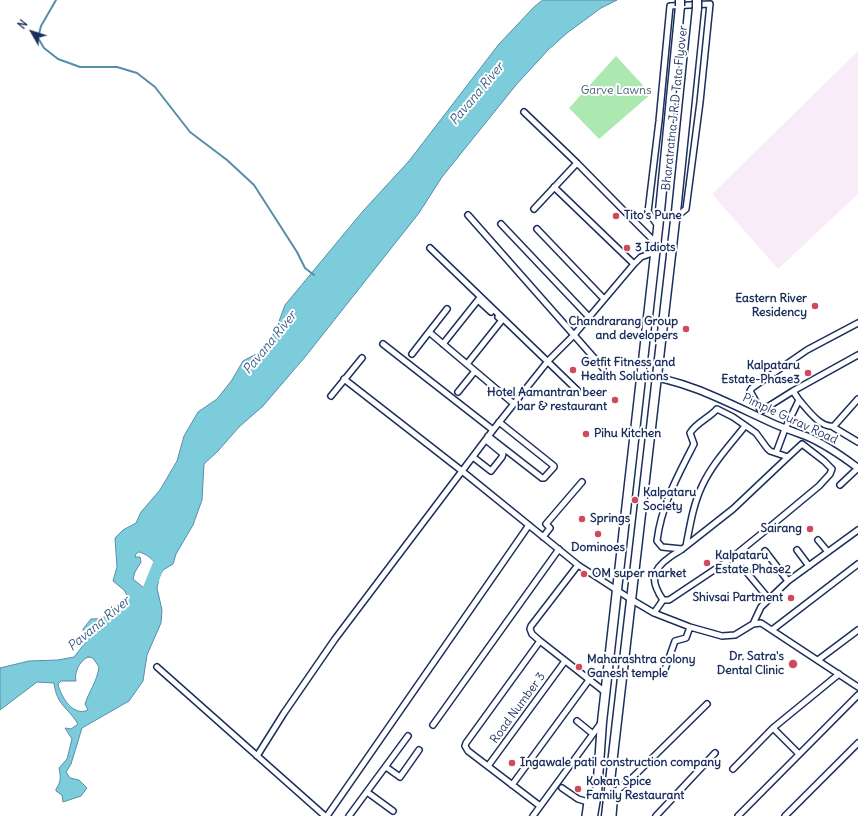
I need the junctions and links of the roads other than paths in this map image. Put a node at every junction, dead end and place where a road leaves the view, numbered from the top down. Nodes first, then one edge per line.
1 (680, 3) edge
2 (697, 4) edge
3 (524, 112) dead end
4 (577, 163) junction
5 (554, 187) junction
6 (534, 209) dead end
7 (468, 215) dead end
8 (675, 218) junction
9 (501, 224) dead end
10 (658, 226) junction
11 (537, 229) dead end
12 (656, 243) junction
13 (430, 248) dead end
14 (655, 252) junction
15 (634, 264) junction
16 (604, 300) junction
17 (447, 309) dead end
18 (589, 317) junction
19 (858, 324) edge
20 (429, 332) junction
21 (574, 335) junction
22 (382, 344) dead end
23 (443, 344) junction
24 (412, 354) dead end
25 (858, 355) edge
26 (362, 358) dead end
27 (548, 361) junction
28 (467, 364) junction
29 (603, 368) dead end
30 (475, 371) junction
31 (641, 375) junction
32 (657, 377) junction
33 (344, 379) junction
34 (577, 390) dead end
35 (793, 390) junction
36 (458, 392) dead end
37 (331, 396) dead end
38 (858, 399) edge
39 (799, 400) junction
40 (514, 404) junction
41 (499, 422) junction
42 (745, 426) junction
43 (833, 427) junction
44 (785, 429) junction
45 (493, 430) junction
46 (487, 438) junction
47 (858, 442) edge
48 (776, 454) junction
49 (473, 457) junction
50 (788, 457) junction
51 (858, 468) edge
52 (462, 471) junction
53 (582, 482) dead end
54 (840, 485) dead end
55 (529, 525) junction
56 (858, 530) edge
57 (543, 537) junction
58 (818, 540) dead end
59 (684, 548) junction
60 (559, 549) junction
61 (797, 550) dead end
62 (764, 551) dead end
63 (828, 552) junction
64 (858, 564) edge
65 (578, 565) junction
66 (809, 566) junction
67 (744, 568) dead end
68 (788, 581) junction
69 (617, 590) junction
70 (769, 599) junction
71 (632, 600) junction
72 (663, 600) junction
73 (654, 613) junction
74 (753, 624) junction
75 (690, 627) junction
76 (772, 630) junction
77 (858, 630) edge
78 (540, 641) junction
79 (818, 660) junction
80 (565, 661) junction
81 (157, 667) dead end
82 (664, 672) dead end
83 (839, 674) junction
84 (589, 680) junction
85 (858, 687) edge
86 (605, 692) junction
87 (858, 695) edge
88 (707, 704) dead end
89 (578, 721) dead end
90 (602, 722) junction
91 (433, 725) dead end
92 (773, 728) junction
93 (593, 734) junction
94 (408, 736) dead end
95 (858, 743) edge
96 (419, 750) dead end
97 (716, 752) dead end
98 (799, 754) junction
99 (257, 756) junction
100 (488, 766) junction
101 (386, 767) junction
102 (733, 769) dead end
103 (512, 785) junction
104 (562, 788) dead end
105 (367, 792) junction
106 (597, 793) junction
107 (608, 798) junction
108 (588, 802) junction
109 (540, 806) junction
110 (392, 811) dead end
111 (326, 816) edge
112 (349, 816) edge
113 (533, 816) edge
114 (586, 816) edge
115 (593, 816) edge
116 (606, 816) edge
117 (612, 816) edge
118 (656, 816) edge
119 (738, 816) edge
120 (785, 816) edge

1 - 10 main road, Bharatratna J.R.D Tata Flyover
2 - 8 main road, Bharatratna J.R.D Tata Flyover
3 - 4 street
4 - 5 street
4 - 12 street
5 - 6 street
5 - 15 street
7 - 21 street
8 - 10 street
8 - 32 main road, Bharatratna J.R.D Tata Flyover
9 - 18 street
10 - 12 main road, Bharatratna J.R.D Tata Flyover
11 - 16 street
12 - 14 main road, Bharatratna J.R.D Tata Flyover
13 - 27 street
14 - 15 street
14 - 31 main road, Bharatratna J.R.D Tata Flyover
15 - 16 street
16 - 18 street
17 - 20 street
18 - 21 street
19 - 35 street
20 - 23 street
20 - 24 street
21 - 27 street
21 - 29 street
22 - 45 street
23 - 28 street
23 - 28 street
25 - 35 street
26 - 33 street
27 - 34 street
27 - 40 street
28 - 30 street
30 - 36 street
30 - 40 street
31 - 32 street, Pimple Gurav Road
31 - 69 main road, Bharatratna J.R.D Tata Flyover
32 - 44 street, Pimple Gurav Road
32 - 71 main road, Bharatratna J.R.D Tata Flyover
33 - 37 street
33 - 52 street
35 - 39 street
38 - 43 street
39 - 43 street
39 - 44 street
40 - 41 street
41 - 45 street
41 - 46 street
42 - 48 street
42 - 59 street
42 - 59 street
43 - 47 street
44 - 48 street
44 - 51 street, Pimple Gurav Road
45 - 46 street
46 - 49 street
46 - 49 street
48 - 50 street
49 - 52 street
50 - 59 street
50 - 72 street
51 - 54 street
52 - 55 street
52 - 99 street
53 - 57 street
55 - 57 street
55 - 111 street
56 - 63 street
57 - 60 street
58 - 63 street
59 - 72 street
60 - 65 street
60 - 91 street
61 - 66 street
62 - 68 street
63 - 66 street
64 - 76 street
65 - 69 street
65 - 78 street
66 - 68 street
67 - 70 street
68 - 70 street
69 - 71 street
69 - 86 main road, Bharatratna J.R.D Tata Flyover
70 - 74 street
71 - 73 street
71 - 107 main road, Bharatratna J.R.D Tata Flyover
72 - 73 street
73 - 75 street
74 - 75 street
74 - 76 street
75 - 82 street
76 - 79 street
77 - 79 street
78 - 80 street
78 - 100 street
79 - 83 street
80 - 84 street
80 - 100 street, Road Number 3
81 - 99 street
83 - 85 street
83 - 92 street
84 - 86 street
84 - 103 street
86 - 90 main road, Bharatratna J.R.D Tata Flyover
87 - 98 street
88 - 107 street
89 - 93 street
90 - 93 street
90 - 106 main road, Bharatratna J.R.D Tata Flyover
92 - 98 street
92 - 102 street
93 - 109 street
94 - 101 street
95 - 120 street
96 - 101 street
97 - 118 street
98 - 119 street
99 - 111 street
100 - 103 street
101 - 105 street
103 - 109 street
104 - 108 street
105 - 110 street
105 - 112 street
106 - 108 main road
106 - 115 main road, Bharatratna J.R.D Tata Flyover
107 - 116 main road, Bharatratna J.R.D Tata Flyover
107 - 117 main road
108 - 114 main road
109 - 113 street

